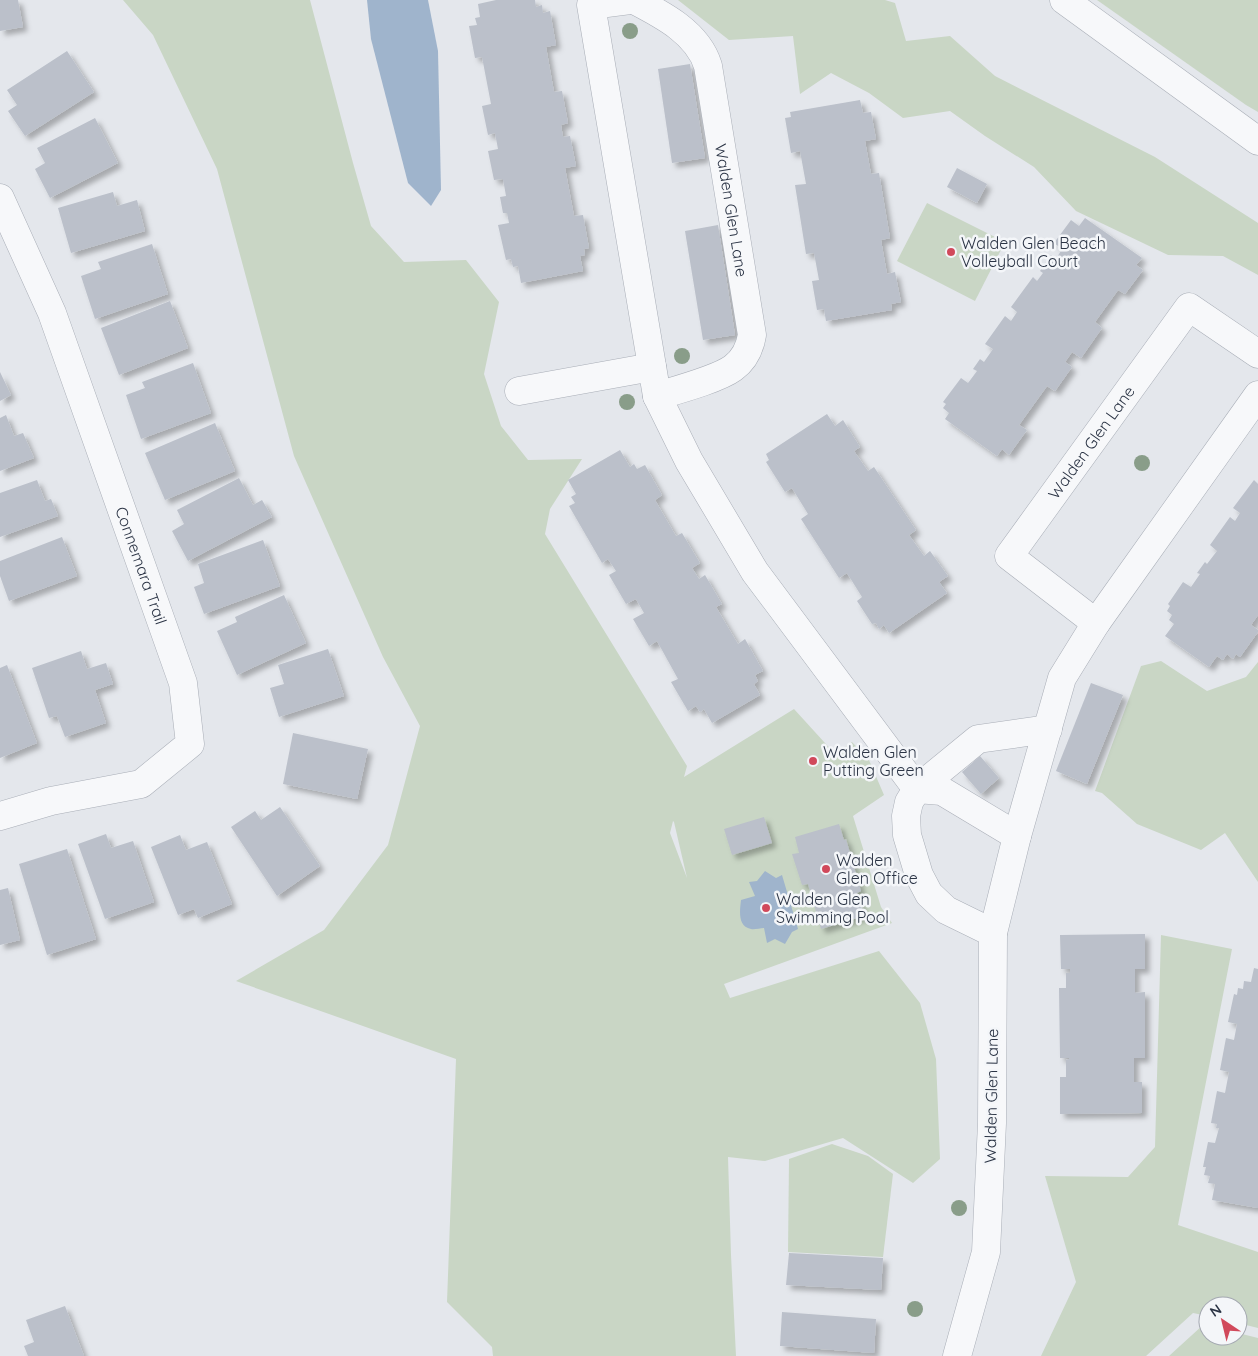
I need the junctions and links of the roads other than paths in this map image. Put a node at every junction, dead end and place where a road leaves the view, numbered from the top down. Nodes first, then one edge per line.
1 (630, 0) edge
2 (634, 0) edge
3 (1064, 0) edge
4 (1258, 141) edge
5 (0, 198) edge
6 (1258, 354) edge
7 (652, 367) junction
8 (519, 391) dead end
9 (1258, 395) edge
10 (657, 396) junction
11 (1096, 623) junction
12 (1048, 729) junction
13 (917, 789) junction
14 (0, 816) edge
15 (1017, 836) junction
16 (993, 933) junction
17 (957, 1356) edge

1 - 7 street
2 - 10 street, Walden Glen Lane
3 - 4 street
5 - 14 street, Connemara Trail
6 - 11 street, Walden Glen Lane
7 - 8 street
7 - 10 street
9 - 11 street, Walden Glen Lane
10 - 13 street
11 - 12 street, Walden Glen Lane
12 - 13 street
12 - 15 street, Walden Glen Lane
13 - 15 street
13 - 16 street
15 - 16 street, Walden Glen Lane
16 - 17 street, Walden Glen Lane

